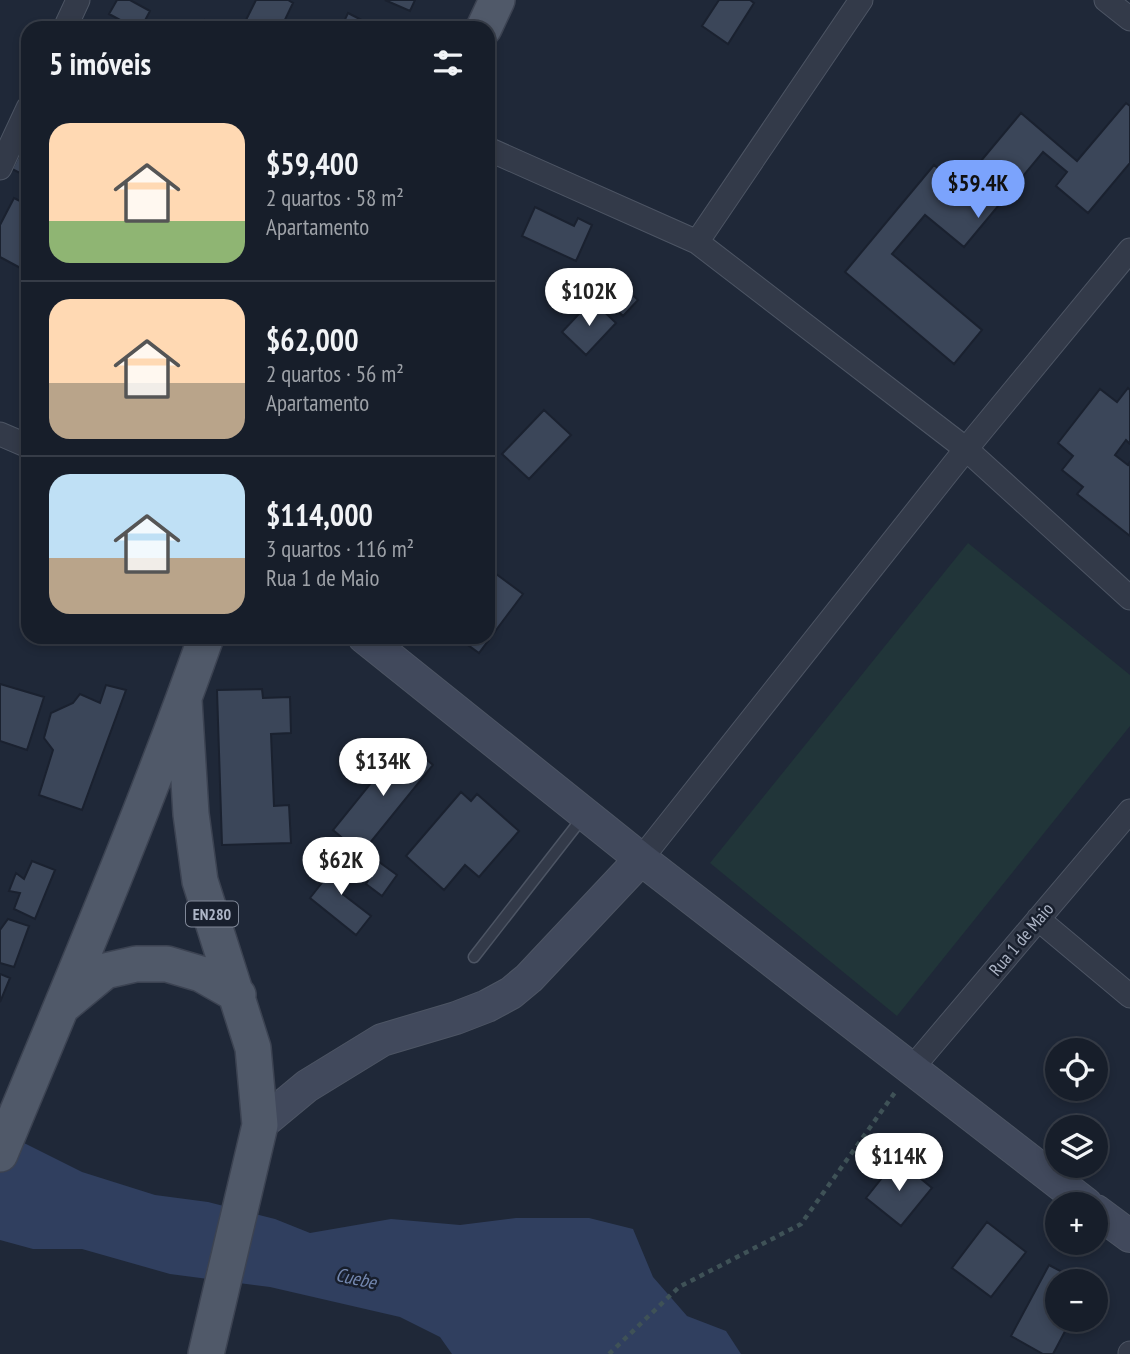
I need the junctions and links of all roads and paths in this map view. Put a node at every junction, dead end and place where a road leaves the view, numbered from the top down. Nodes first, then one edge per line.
1 (78, 0) edge
2 (497, 0) edge
3 (861, 0) edge
4 (1106, 0) edge
5 (1130, 19) edge
6 (68, 21) edge
7 (487, 21) edge
8 (21, 123) edge
9 (495, 152) edge
10 (0, 168) edge
11 (697, 242) junction
12 (1130, 250) edge
13 (0, 434) edge
14 (21, 443) edge
15 (966, 449) junction
16 (1130, 598) edge
17 (204, 644) edge
18 (372, 644) edge
19 (184, 700) junction
20 (1130, 811) edge
21 (585, 815) junction
22 (641, 859) junction
23 (1038, 919) junction
24 (474, 957) dead end
25 (238, 995) junction
26 (1130, 996) edge
27 (63, 1006) junction
28 (913, 1068) junction
29 (260, 1125) junction
30 (0, 1154) edge
31 (1070, 1192) edge
32 (1108, 1220) edge
33 (1130, 1236) edge
34 (206, 1354) edge
35 (609, 1354) edge

1 - 6 street
2 - 7 main road
3 - 11 street
4 - 5 street
8 - 10 street
9 - 11 street
11 - 15 street
12 - 15 street
13 - 14 street
15 - 16 street
15 - 22 street
17 - 19 main road, EN280
18 - 21 main road
19 - 25 main road, EN280
19 - 27 main road, EN280
20 - 23 street, Rua 1 de Maio
21 - 22 main road
21 - 24 lane
22 - 28 main road
22 - 29 main road
23 - 26 street
23 - 28 street, Rua 1 de Maio
25 - 27 main road
25 - 29 main road, EN280
27 - 30 main road, EN280
28 - 31 main road
28 - 35 path
29 - 34 main road, EN280
32 - 33 main road

